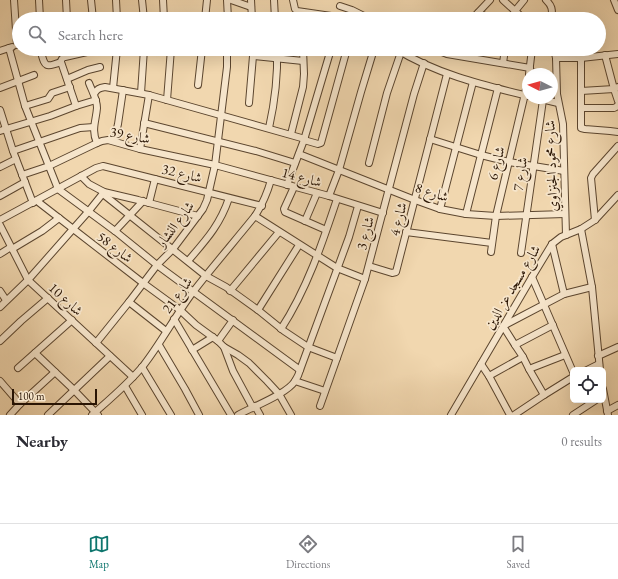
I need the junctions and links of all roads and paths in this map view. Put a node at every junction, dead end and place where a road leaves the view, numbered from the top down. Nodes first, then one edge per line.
1 (14, 0) edge
2 (39, 0) edge
3 (66, 0) edge
4 (91, 0) edge
5 (116, 0) edge
6 (142, 0) edge
7 (163, 0) edge
8 (207, 0) edge
9 (227, 0) edge
10 (231, 0) edge
11 (251, 0) edge
12 (274, 0) edge
13 (293, 0) edge
14 (490, 0) edge
15 (503, 0) edge
16 (524, 0) edge
17 (546, 0) edge
18 (615, 0) edge
19 (341, 3) edge
20 (251, 7) junction
21 (618, 10) edge
22 (515, 11) joint
23 (15, 12) edge
24 (40, 12) edge
25 (67, 12) edge
26 (92, 12) edge
27 (117, 12) edge
28 (143, 12) edge
29 (164, 12) edge
30 (206, 12) edge
31 (228, 12) edge
32 (251, 12) edge
33 (275, 12) edge
34 (300, 12) edge
35 (356, 12) edge
36 (479, 12) edge
37 (552, 12) edge
38 (12, 47) edge
39 (9, 48) junction
40 (0, 51) edge
41 (618, 54) edge
42 (606, 55) edge
43 (42, 56) edge
44 (69, 56) edge
45 (116, 56) edge
46 (144, 56) edge
47 (170, 56) edge
48 (201, 56) edge
49 (227, 56) edge
50 (253, 56) joint
51 (303, 56) edge
52 (329, 56) edge
53 (344, 56) edge
54 (372, 56) edge
55 (397, 56) edge
56 (410, 56) edge
57 (467, 56) edge
58 (504, 56) edge
59 (531, 56) edge
60 (597, 56) edge
61 (605, 56) edge
62 (65, 57) joint
63 (277, 58) junction
64 (556, 58) joint
65 (581, 58) junction
66 (303, 61) junction
67 (61, 62) junction
68 (424, 63) junction
69 (503, 63) junction
70 (100, 67) dead end
71 (530, 68) edge
72 (555, 68) edge
73 (522, 69) edge
74 (447, 74) junction
75 (34, 76) dead end
76 (67, 79) junction
77 (18, 81) junction
78 (473, 82) junction
79 (89, 83) dead end
80 (198, 85) dead end
81 (70, 87) junction
82 (0, 88) edge
83 (113, 88) junction
84 (498, 88) junction
85 (616, 88) edge
86 (123, 90) junction
87 (581, 91) junction
88 (141, 93) junction
89 (149, 95) junction
90 (522, 95) edge
91 (95, 97) junction
92 (167, 100) junction
93 (618, 101) edge
94 (249, 103) dead end
95 (558, 103) edge
96 (525, 104) edge
97 (540, 104) edge
98 (26, 106) junction
99 (76, 106) junction
100 (618, 106) edge
101 (581, 108) junction
102 (0, 110) edge
103 (221, 116) junction
104 (32, 122) junction
105 (144, 123) junction
106 (94, 127) junction
107 (269, 128) junction
108 (3, 130) edge
109 (618, 132) edge
110 (291, 134) junction
111 (305, 139) junction
112 (430, 139) junction
113 (114, 141) junction
114 (217, 141) junction
115 (39, 142) junction
116 (97, 143) junction
117 (618, 146) edge
118 (456, 147) junction
119 (140, 149) junction
120 (13, 151) junction
121 (299, 154) junction
122 (481, 155) junction
123 (16, 159) junction
124 (509, 162) junction
125 (296, 163) junction
126 (369, 163) dead end
127 (215, 165) junction
128 (49, 166) junction
129 (534, 166) junction
130 (0, 167) edge
131 (339, 170) junction
132 (564, 171) junction
133 (22, 175) junction
134 (81, 176) junction
135 (155, 179) junction
136 (271, 180) junction
137 (25, 182) junction
138 (287, 185) junction
139 (294, 187) junction
140 (58, 189) junction
141 (389, 190) junction
142 (104, 193) junction
143 (209, 193) junction
144 (317, 193) junction
145 (618, 195) edge
146 (0, 196) edge
147 (328, 196) junction
148 (229, 198) junction
149 (337, 199) junction
150 (415, 200) junction
151 (35, 202) junction
152 (146, 202) junction
153 (262, 206) junction
154 (358, 206) junction
155 (440, 209) junction
156 (88, 212) junction
157 (383, 213) junction
158 (466, 214) junction
159 (565, 214) junction
160 (130, 215) junction
161 (527, 215) junction
162 (198, 216) junction
163 (255, 216) junction
164 (496, 216) junction
165 (59, 218) junction
166 (0, 220) edge
167 (595, 220) junction
168 (305, 221) junction
169 (0, 225) edge
170 (73, 229) junction
171 (581, 229) junction
172 (326, 230) junction
173 (115, 231) junction
174 (279, 232) junction
175 (406, 232) junction
176 (566, 235) junction
177 (492, 243) junction
178 (299, 244) junction
179 (552, 244) junction
180 (12, 248) junction
181 (173, 249) junction
182 (491, 252) dead end
183 (521, 253) dead end
184 (0, 254) edge
185 (317, 256) junction
186 (188, 261) junction
187 (157, 265) junction
188 (369, 266) junction
189 (337, 268) junction
190 (206, 276) junction
191 (532, 276) junction
192 (365, 279) junction
193 (28, 280) junction
194 (143, 283) junction
195 (592, 286) junction
196 (0, 291) edge
197 (230, 291) junction
198 (194, 292) junction
199 (564, 294) junction
200 (48, 298) junction
201 (6, 300) junction
202 (129, 302) junction
203 (544, 305) junction
204 (0, 307) edge
205 (180, 310) junction
206 (258, 310) junction
207 (174, 319) junction
208 (72, 320) junction
209 (233, 320) junction
210 (503, 326) junction
211 (553, 326) junction
212 (281, 329) junction
213 (166, 331) junction
214 (215, 339) junction
215 (0, 341) edge
216 (96, 342) junction
217 (159, 345) junction
218 (515, 346) junction
219 (224, 347) junction
220 (308, 347) junction
221 (618, 347) edge
222 (192, 350) junction
223 (35, 353) junction
224 (565, 355) junction
225 (110, 356) junction
226 (598, 356) junction
227 (523, 357) junction
228 (337, 358) junction
229 (481, 364) junction
230 (142, 367) junction
231 (571, 367) edge
232 (600, 367) edge
233 (18, 368) dead end
234 (529, 369) junction
235 (300, 370) junction
236 (55, 372) junction
237 (489, 376) junction
238 (133, 377) junction
239 (570, 380) edge
240 (0, 381) edge
241 (295, 381) junction
242 (125, 386) junction
243 (74, 390) junction
244 (325, 391) junction
245 (279, 394) junction
246 (544, 395) junction
247 (591, 403) edge
248 (606, 403) edge
249 (20, 404) junction
250 (618, 405) edge
251 (320, 406) dead end
252 (254, 407) junction
253 (53, 410) junction
254 (608, 413) edge
255 (95, 414) edge
256 (10, 415) edge
257 (48, 415) edge
258 (59, 415) edge
259 (142, 415) edge
260 (171, 415) edge
261 (199, 415) edge
262 (231, 415) edge
263 (238, 415) edge
264 (260, 415) edge
265 (291, 415) edge
266 (451, 415) edge
267 (510, 415) edge
268 (514, 415) edge
269 (573, 415) edge

1 - 23 street
2 - 24 street
3 - 25 street
4 - 26 street
5 - 27 street
6 - 28 street
7 - 29 street
8 - 30 street
9 - 31 street
10 - 20 street
11 - 20 street
12 - 33 street
13 - 34 street
14 - 36 street
15 - 22 street
16 - 22 street
17 - 37 street
18 - 21 street
19 - 35 street
20 - 32 street
38 - 39 street
39 - 40 street
39 - 77 street
41 - 42 street
43 - 67 street
44 - 62 street
45 - 83 street
46 - 88 street
47 - 92 street
48 - 80 street
49 - 103 street, شارع النشار
50 - 63 street
50 - 94 street
51 - 66 street
52 - 111 street
53 - 111 street
54 - 131 street
55 - 126 street
56 - 68 street
57 - 69 street
58 - 69 street
59 - 71 street
60 - 65 street
61 - 85 street
62 - 67 street
63 - 66 street
63 - 107 street
64 - 65 street
64 - 72 street, شارع محمود الجنزاوي
65 - 87 street
66 - 110 street
67 - 76 street
68 - 74 street
68 - 141 street, شارع 3
69 - 73 street
70 - 76 street
74 - 78 street
74 - 112 street, شارع 4
75 - 77 street
76 - 81 street
77 - 82 street
77 - 98 street
78 - 84 street
78 - 118 street
79 - 91 street
81 - 98 street
81 - 99 street
83 - 86 street
83 - 91 street
84 - 90 street
84 - 122 street
85 - 87 street
85 - 93 street
86 - 88 street
86 - 113 street
87 - 101 street
88 - 89 street
89 - 92 street
89 - 105 street
91 - 99 street
91 - 106 street
92 - 103 street
95 - 132 street, شارع محمود الجنزاوي
96 - 124 street, شارع 6
97 - 129 street, شارع 7
98 - 104 street
99 - 104 street
100 - 101 street
101 - 109 street
102 - 108 street
103 - 107 street
103 - 114 street, شارع النشار
104 - 108 street
104 - 115 street
105 - 114 street
105 - 119 street
106 - 115 street
106 - 116 street
107 - 110 street
108 - 120 street
110 - 111 street
111 - 121 street
112 - 118 street
112 - 150 street, شارع 4
113 - 116 street, شارع 39
113 - 119 street, شارع 39
114 - 125 street
114 - 127 street, شارع النشار
115 - 120 street
115 - 128 street
116 - 128 street, شارع 39
117 - 167 street
118 - 122 street
118 - 155 street
119 - 127 street, شارع 39
120 - 123 street
121 - 125 street
121 - 131 street, شارع 8
122 - 124 street
122 - 158 street
123 - 130 street
123 - 133 street
124 - 129 street
124 - 164 street, شارع 6
125 - 138 street
127 - 136 street, شارع 14
127 - 143 street, شارع النشار
128 - 133 street, شارع 39
128 - 140 street
129 - 132 street
129 - 161 street, شارع 7
131 - 141 street, شارع 8
131 - 147 street
132 - 159 street, شارع محمود الجنزاوي
133 - 137 street
134 - 135 street, شارع 32
134 - 140 street
134 - 142 street
135 - 143 street, شارع 32
135 - 152 street
136 - 138 street, شارع 14
136 - 153 street, شارع 21
137 - 146 street
137 - 151 street
138 - 139 street, شارع 14
139 - 144 street, شارع 14
139 - 168 street
140 - 151 street
140 - 156 street
141 - 150 street, شارع 8
141 - 157 street, شارع 3
142 - 152 street
142 - 156 street
142 - 160 street
143 - 148 street, شارع 32
143 - 162 street, شارع النشار
144 - 147 street, شارع 14
144 - 168 street
145 - 167 street, شارع مسجد عز الدين
147 - 149 street, شارع 14
148 - 153 street, شارع 32
148 - 186 street
149 - 154 street, شارع 14
149 - 172 street
150 - 155 street, شارع 8
150 - 175 street, شارع 4
151 - 165 street, شارع 58
151 - 166 street
152 - 160 street
152 - 162 street
153 - 163 street, شارع 21
154 - 157 street, شارع 14
154 - 189 street
155 - 158 street, شارع 8
156 - 170 street
156 - 173 street
157 - 188 street, شارع 3
158 - 164 street, شارع 8
159 - 161 street, شارع 8
159 - 176 street, شارع محمود الجنزاوي
160 - 173 street
160 - 181 street
161 - 164 street, شارع 8
161 - 183 street, شارع 7
162 - 181 street, شارع النشار
163 - 174 street
163 - 190 street, شارع 21
164 - 177 street, شارع 6
165 - 170 street, شارع 58
165 - 180 street
167 - 171 street, شارع مسجد عز الدين
168 - 172 street
169 - 180 street, شارع 10
170 - 193 street
170 - 194 street, شارع 58
171 - 176 street, شارع مسجد عز الدين
171 - 195 street
172 - 185 street
173 - 187 street
174 - 178 street
174 - 197 street
175 - 177 street
175 - 188 street, شارع 4
176 - 179 street, شارع مسجد عز الدين
177 - 182 street, شارع 6
178 - 185 street
178 - 206 street
179 - 191 street, شارع مسجد عز الدين
179 - 199 street
180 - 184 street
180 - 193 street, شارع 10
181 - 186 street
181 - 187 street, شارع النشار
185 - 189 street
185 - 212 street
186 - 190 street
187 - 194 street, شارع النشار
187 - 198 street
188 - 192 street, شارع 3
189 - 192 street
189 - 220 street
190 - 197 street
190 - 198 street, شارع 21
191 - 203 street
191 - 210 street, شارع مسجد عز الدين
192 - 228 street, شارع 3
193 - 200 street, شارع 10
193 - 201 street
194 - 202 street, شارع النشار
194 - 205 street, شارع 58
195 - 199 street
195 - 226 street
196 - 201 street
197 - 206 street
198 - 205 street, شارع 21
198 - 209 street
199 - 203 street
200 - 208 street, شارع 10
200 - 215 street
201 - 204 street
202 - 213 street
202 - 216 street, شارع النشار
203 - 210 street
203 - 211 street
205 - 207 street, شارع 21
205 - 214 street, شارع 58
206 - 212 street
207 - 213 street, شارع 21
207 - 222 street
208 - 216 street, شارع 10
208 - 223 street
209 - 214 street
209 - 235 street
210 - 218 street
210 - 229 street, شارع مسجد عز الدين
211 - 218 street
211 - 224 street
212 - 220 street
213 - 217 street, شارع 21
214 - 219 street, شارع 58
214 - 222 street
216 - 225 street, شارع 10
217 - 230 street, شارع 21
217 - 261 street
218 - 227 street
219 - 245 street
219 - 252 street
220 - 228 street
220 - 235 street
221 - 226 street
222 - 262 street
223 - 233 street
223 - 236 street
224 - 231 street
224 - 234 street
225 - 238 street, شارع 10
225 - 243 street
226 - 232 street
227 - 234 street
227 - 237 street
228 - 244 street, شارع 3
229 - 237 street
229 - 266 street, شارع مسجد عز الدين
230 - 238 street, شارع 21
230 - 260 street
234 - 246 street
235 - 241 street
236 - 243 street
236 - 249 street
237 - 267 street
238 - 242 street, شارع 21
239 - 246 street
240 - 249 street
241 - 244 street
241 - 245 street
242 - 255 street, شارع 21
242 - 259 street
243 - 253 street
243 - 255 street
244 - 251 street, شارع 3
245 - 252 street
245 - 265 street
246 - 268 street
247 - 269 street
248 - 254 street
249 - 256 street
250 - 254 street
252 - 263 street
252 - 264 street
253 - 257 street
253 - 258 street

